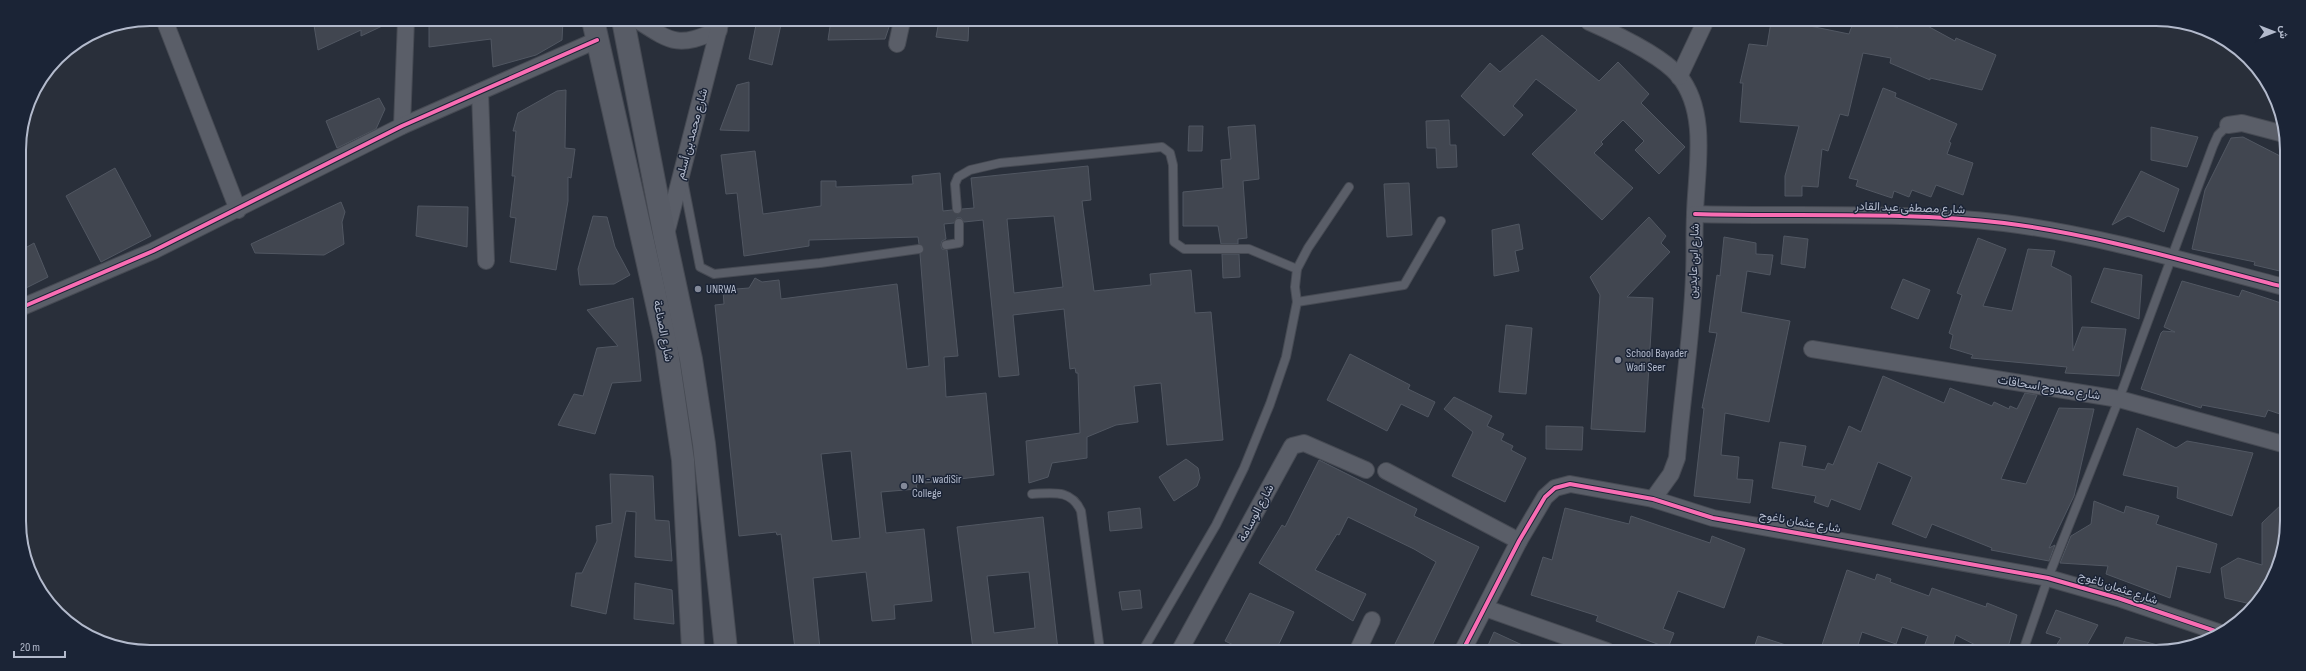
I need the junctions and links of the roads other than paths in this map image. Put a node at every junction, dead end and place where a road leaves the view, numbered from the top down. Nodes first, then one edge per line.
1 (167, 26) edge
2 (406, 26) edge
3 (624, 26) edge
4 (648, 26) edge
5 (718, 26) edge
6 (720, 26) edge
7 (901, 26) edge
8 (1598, 26) edge
9 (1703, 26) edge
10 (595, 30) edge
11 (897, 44) dead end
12 (1679, 77) junction
13 (480, 92) junction
14 (2228, 125) joint
15 (402, 126) junction
16 (2279, 133) edge
17 (682, 173) junction
18 (1349, 187) dead end
19 (957, 209) dead end
20 (238, 210) junction
21 (1695, 214) junction
22 (1441, 221) dead end
23 (959, 223) dead end
24 (665, 238) junction
25 (946, 245) dead end
26 (919, 250) dead end
27 (2172, 258) junction
28 (486, 260) dead end
29 (1298, 269) junction
30 (2280, 286) edge
31 (1297, 302) junction
32 (26, 305) edge
33 (1812, 349) dead end
34 (2119, 399) junction
35 (2280, 443) edge
36 (1366, 470) dead end
37 (1386, 471) dead end
38 (1032, 494) dead end
39 (1653, 499) junction
40 (1519, 541) junction
41 (2048, 578) junction
42 (1485, 608) junction
43 (1372, 620) dead end
44 (2214, 631) edge
45 (693, 645) edge
46 (726, 645) edge
47 (1099, 645) edge
48 (1146, 645) edge
49 (1183, 645) edge
50 (1360, 645) edge
51 (1466, 645) edge
52 (1590, 645) edge
53 (2025, 645) edge

1 - 20 street
2 - 15 street
3 - 24 main road, شارع الصناعة
4 - 5 street, شارع محمد بن أسلم
6 - 17 street, شارع محمد بن أسلم
7 - 11 street
8 - 12 street, شارع ابن عابدين
9 - 12 street
10 - 13 street
10 - 45 main road, شارع الصناعة
12 - 21 street, شارع ابن عابدين
13 - 15 street
13 - 28 street
14 - 16 street
14 - 27 lane
15 - 20 street
17 - 24 street, شارع محمد بن أسلم
17 - 26 lane
18 - 29 lane
19 - 29 lane
20 - 32 street
21 - 27 street, شارع مصطفى عبد القادر
21 - 39 street, شارع ابن عابدين
22 - 31 lane
23 - 25 lane
24 - 46 main road, شارع الصناعة
27 - 30 street, شارع مصطفى عبد القادر
27 - 34 lane
29 - 31 lane
31 - 48 lane
33 - 34 street, شارع ممدوح اسحاقات
34 - 35 street, شارع ممدوح اسحاقات
34 - 41 lane
36 - 49 street, شارع الوسامة
37 - 40 street
38 - 47 lane
39 - 40 street, شارع عثمان ناغوج
39 - 41 street, شارع عثمان ناغوج
40 - 42 street, شارع عثمان ناغوج
41 - 44 street, شارع عثمان ناغوج
41 - 53 lane
42 - 51 street, شارع عثمان ناغوج
42 - 52 street
43 - 50 street

